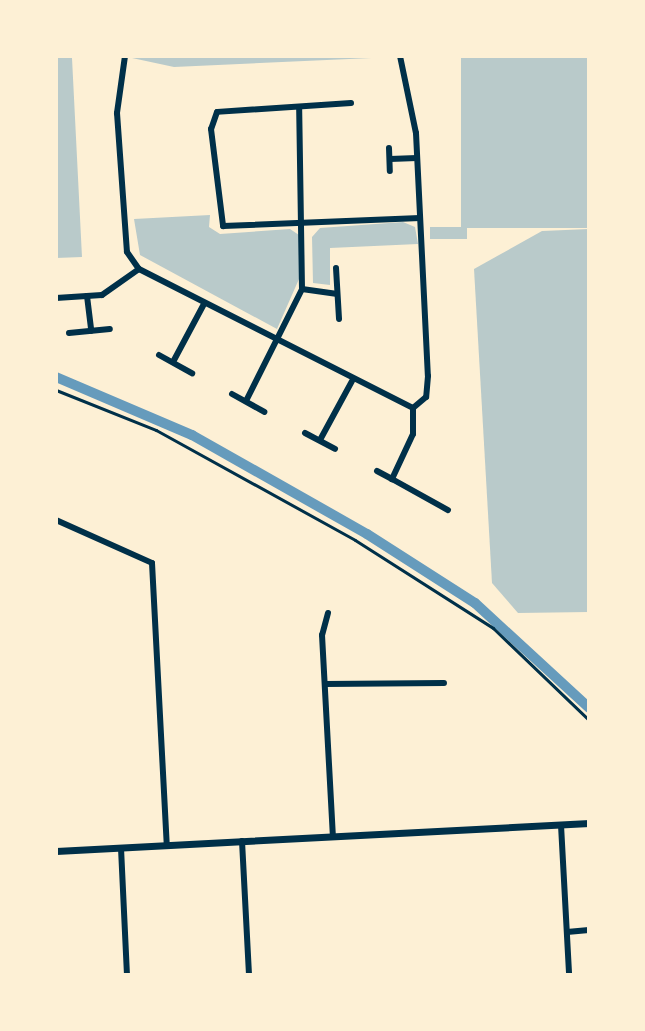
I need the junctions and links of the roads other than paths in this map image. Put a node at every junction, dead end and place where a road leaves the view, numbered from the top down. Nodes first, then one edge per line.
1 (125, 56) edge
2 (400, 56) edge
3 (351, 103) dead end
4 (299, 107) junction
5 (389, 148) dead end
6 (417, 158) junction
7 (390, 159) junction
8 (390, 171) dead end
9 (420, 218) junction
10 (306, 222) junction
11 (336, 268) dead end
12 (139, 269) junction
13 (302, 289) junction
14 (336, 294) junction
15 (87, 296) junction
16 (56, 298) edge
17 (204, 304) junction
18 (339, 319) dead end
19 (110, 329) dead end
20 (91, 331) junction
21 (69, 333) dead end
22 (277, 343) junction
23 (159, 355) dead end
24 (173, 362) junction
25 (192, 373) dead end
26 (352, 381) junction
27 (56, 390) edge
28 (232, 394) dead end
29 (246, 401) junction
30 (413, 408) junction
31 (264, 412) dead end
32 (305, 433) dead end
33 (320, 440) junction
34 (335, 449) dead end
35 (377, 471) dead end
36 (392, 479) junction
37 (448, 510) dead end
38 (56, 520) edge
39 (328, 613) dead end
40 (444, 683) dead end
41 (325, 684) junction
42 (589, 720) edge
43 (589, 823) edge
44 (561, 825) junction
45 (333, 837) junction
46 (242, 841) junction
47 (167, 845) junction
48 (121, 848) junction
49 (56, 851) edge
50 (589, 930) edge
51 (567, 932) junction
52 (127, 975) edge
53 (249, 975) edge
54 (569, 975) edge

1 - 12 street
2 - 6 street
3 - 4 street
4 - 10 street
4 - 10 street
5 - 7 street
6 - 7 street
6 - 9 street
7 - 8 street
9 - 10 street
9 - 30 street
10 - 13 street
11 - 14 street
12 - 15 street
12 - 17 street
13 - 14 street
13 - 22 street
14 - 18 street
15 - 16 street
15 - 20 street
17 - 22 street
17 - 24 street
19 - 20 street
20 - 21 street
22 - 26 street
22 - 29 street
23 - 24 street
24 - 25 street
26 - 30 street
26 - 33 street
27 - 42 lane
28 - 29 street
29 - 31 street
30 - 36 street
32 - 33 street
33 - 34 street
35 - 36 street
36 - 37 street
38 - 47 street
39 - 41 street
40 - 41 street
41 - 45 street
43 - 44 street
44 - 45 street
44 - 51 street
45 - 46 street
46 - 47 street
46 - 53 street
47 - 48 street
48 - 49 street
48 - 52 street
50 - 51 street
51 - 54 street

